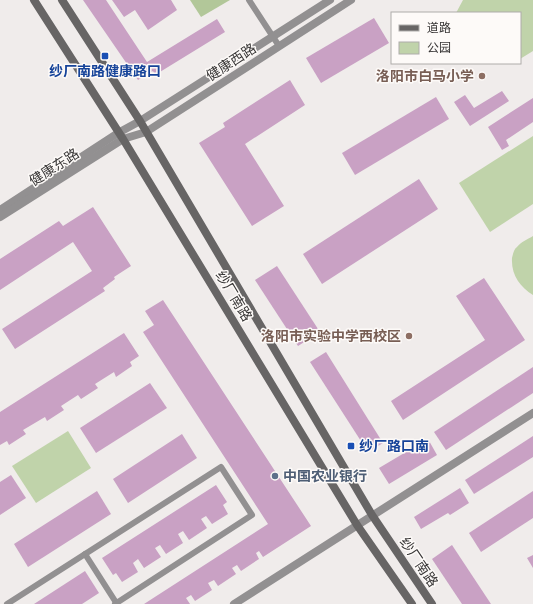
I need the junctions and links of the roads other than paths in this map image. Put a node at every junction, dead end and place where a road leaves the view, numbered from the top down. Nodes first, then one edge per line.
1 (34, 0) edge
2 (62, 0) edge
3 (249, 0) edge
4 (330, 0) edge
5 (351, 0) edge
6 (272, 36) junction
7 (279, 46) junction
8 (140, 121) junction
9 (146, 132) junction
10 (121, 136) junction
11 (0, 210) edge
12 (0, 217) edge
13 (533, 413) edge
14 (372, 515) junction
15 (357, 524) junction
16 (85, 554) junction
17 (7, 604) edge
18 (116, 604) edge
19 (234, 604) edge
20 (412, 604) edge
21 (432, 604) edge

1 - 10 main road, 纱厂南路
2 - 8 main road, 纱厂南路
3 - 6 lane
4 - 6 street, 健康西路
5 - 7 street, 健康西路
6 - 7 lane
6 - 8 street, 健康西路
7 - 9 street, 健康西路
8 - 9 main road, 纱厂南路
8 - 10 street, 健康西路
9 - 10 street, 健康西路
9 - 14 main road, 纱厂南路
10 - 11 street, 健康东路
10 - 12 street, 健康东路
10 - 15 main road, 纱厂南路
13 - 14 street
14 - 15 street
14 - 21 main road, 纱厂南路
15 - 19 street
15 - 20 main road, 纱厂南路
16 - 17 lane
16 - 18 lane
16 - 18 lane

